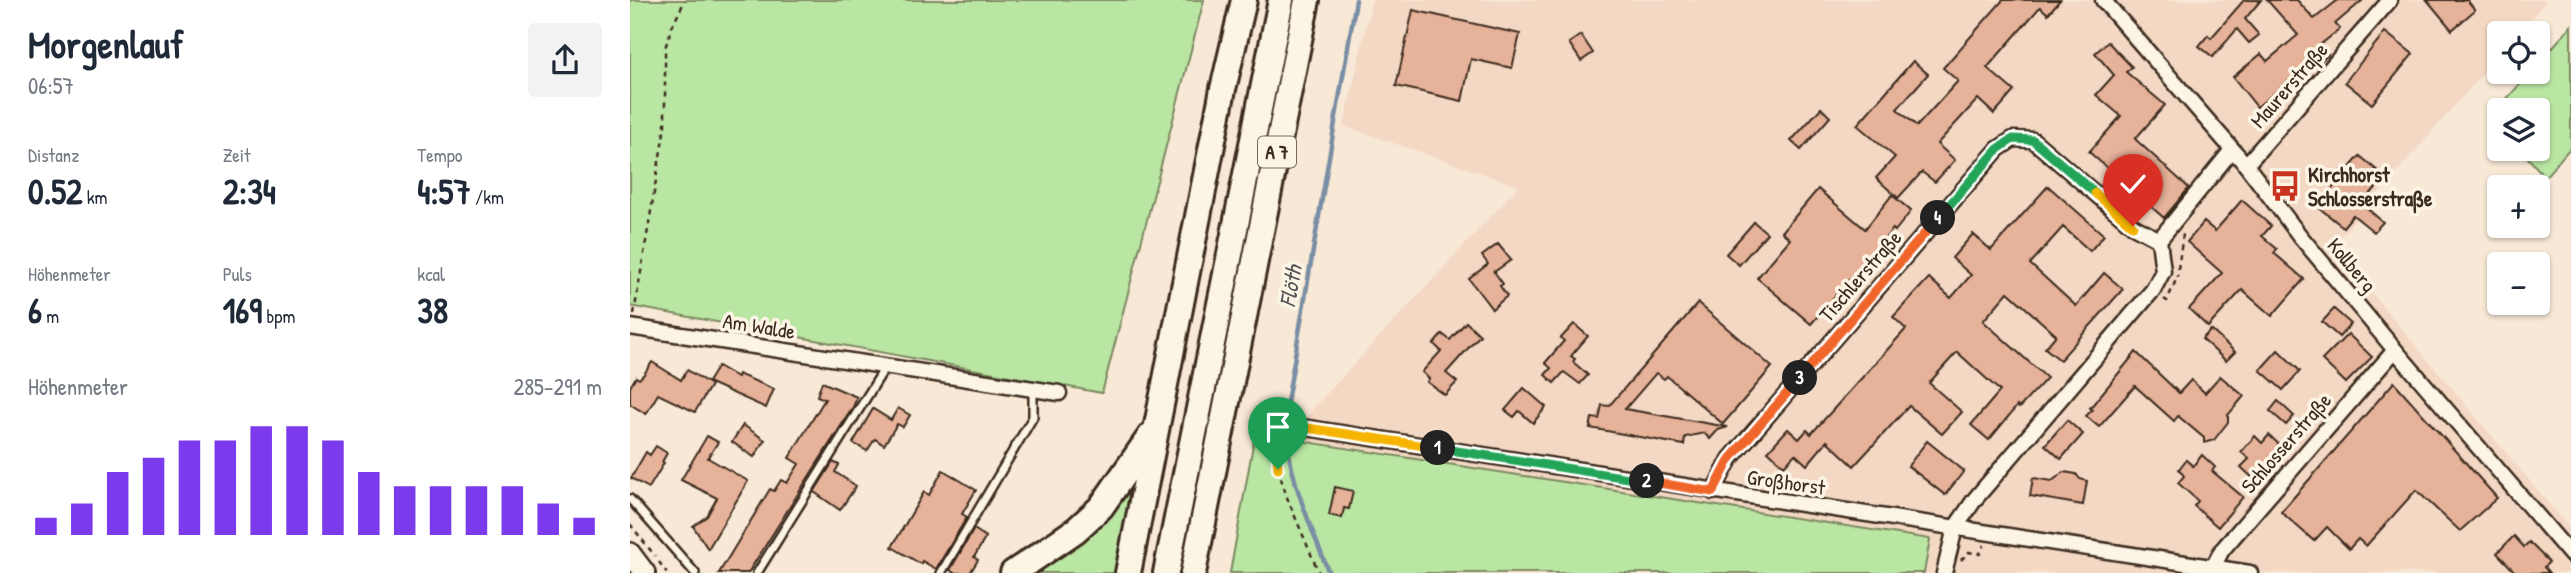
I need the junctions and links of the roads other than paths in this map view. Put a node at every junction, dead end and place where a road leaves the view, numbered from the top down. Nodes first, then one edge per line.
1 (1244, 0) edge
2 (1281, 0) edge
3 (1307, 0) edge
4 (2103, 0) edge
5 (2390, 0) edge
6 (2232, 150) junction
7 (2246, 165) junction
8 (2159, 240) junction
9 (631, 327) edge
10 (2395, 350) junction
11 (881, 366) junction
12 (1032, 389) junction
13 (1059, 393) dead end
14 (1159, 423) junction
15 (1277, 423) road end
16 (1713, 492) junction
17 (630, 499) edge
18 (1955, 528) junction
19 (630, 553) edge
20 (2571, 555) edge
21 (2213, 567) junction
22 (645, 573) edge
23 (695, 573) edge
24 (757, 573) edge
25 (941, 573) edge
26 (1013, 573) edge
27 (1128, 573) edge
28 (1166, 573) edge
29 (1193, 573) edge
30 (1944, 573) edge
31 (2250, 573) edge

1 - 14 highway
2 - 28 highway, A 7
3 - 29 highway, A 7
4 - 6 street, Kollberg
5 - 7 street, Maurerstraße
6 - 7 street, Kollberg
6 - 8 street
7 - 10 street, Kollberg
8 - 16 street, Tischlerstraße
8 - 18 street
9 - 11 street, Am Walde
10 - 20 street, Kollberg
10 - 21 street, Schlosserstraße
11 - 12 street, Am Walde
11 - 24 lane
12 - 13 street, Am Walde
12 - 25 lane
14 - 26 highway
14 - 27 highway
15 - 16 street, Großhorst
16 - 18 street, Großhorst
17 - 23 lane
18 - 21 street, Großhorst
18 - 30 street
19 - 22 main road
21 - 31 street, Großhorst

